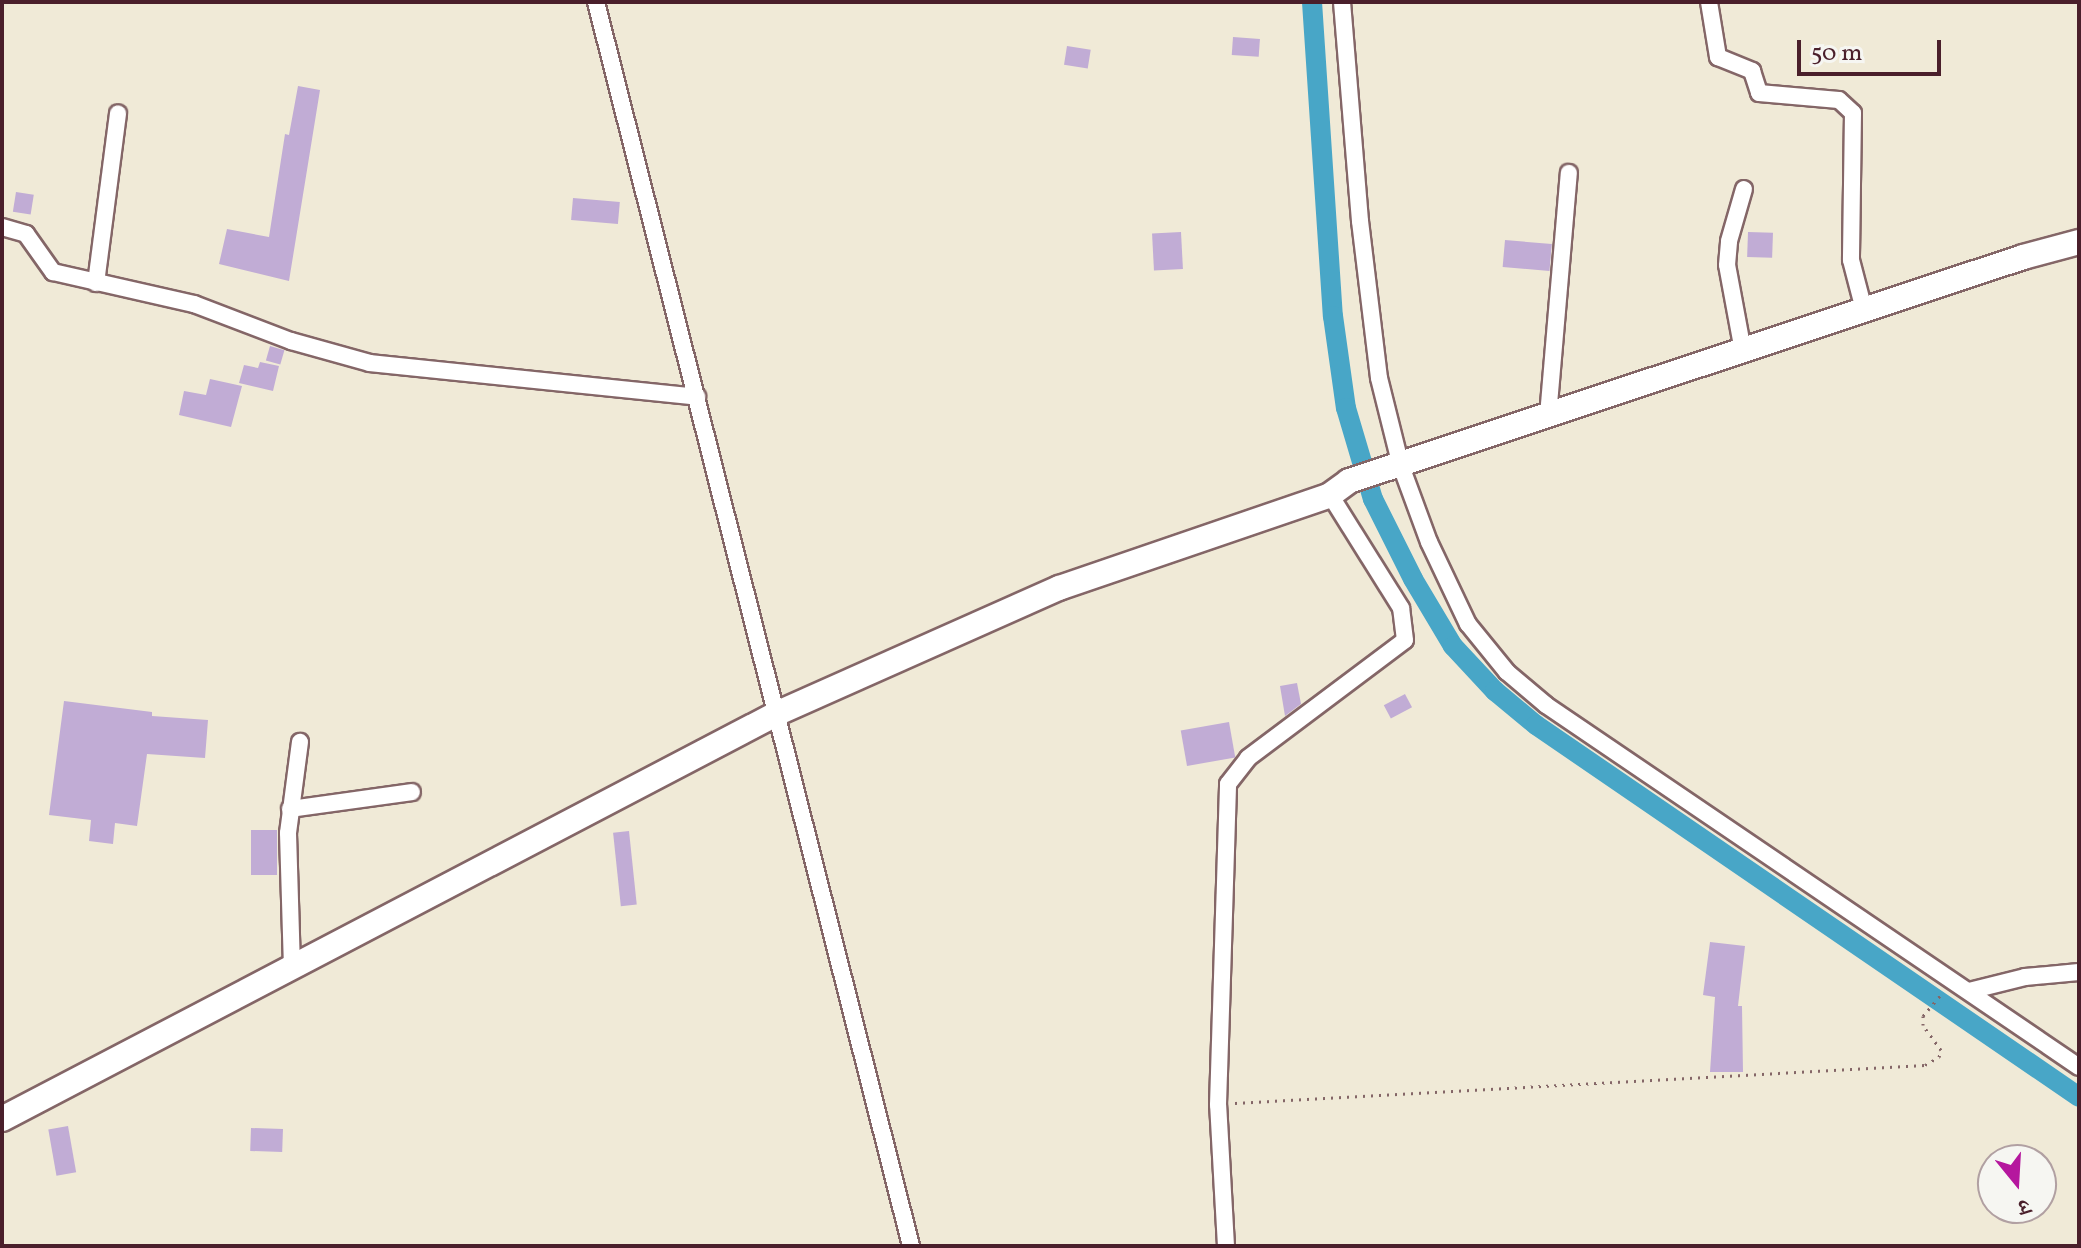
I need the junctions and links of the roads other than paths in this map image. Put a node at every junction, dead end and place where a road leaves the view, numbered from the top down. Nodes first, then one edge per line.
1 (596, 2) edge
2 (1342, 2) edge
3 (1709, 2) edge
4 (118, 113) dead end
5 (1569, 173) dead end
6 (1744, 189) dead end
7 (2, 227) edge
8 (2079, 242) edge
9 (96, 283) junction
10 (1864, 310) junction
11 (1743, 351) junction
12 (697, 397) junction
13 (1548, 416) junction
14 (1389, 469) junction
15 (1339, 488) junction
16 (778, 713) junction
17 (300, 742) dead end
18 (412, 792) dead end
19 (290, 809) junction
20 (292, 968) junction
21 (2079, 972) edge
22 (1969, 991) junction
23 (2079, 1067) edge
24 (2, 1119) edge
25 (911, 1246) edge
26 (1226, 1246) edge

1 - 12 street
2 - 14 street
3 - 10 street
4 - 9 street
5 - 13 street
6 - 11 street
7 - 9 street
8 - 10 street
9 - 12 street
10 - 11 street
11 - 13 street
12 - 16 street
13 - 14 street
14 - 15 street
14 - 22 street
15 - 16 street
15 - 26 street
16 - 20 street
16 - 25 street
17 - 19 street
18 - 19 street
19 - 20 street
20 - 24 street
21 - 22 street
22 - 23 street

